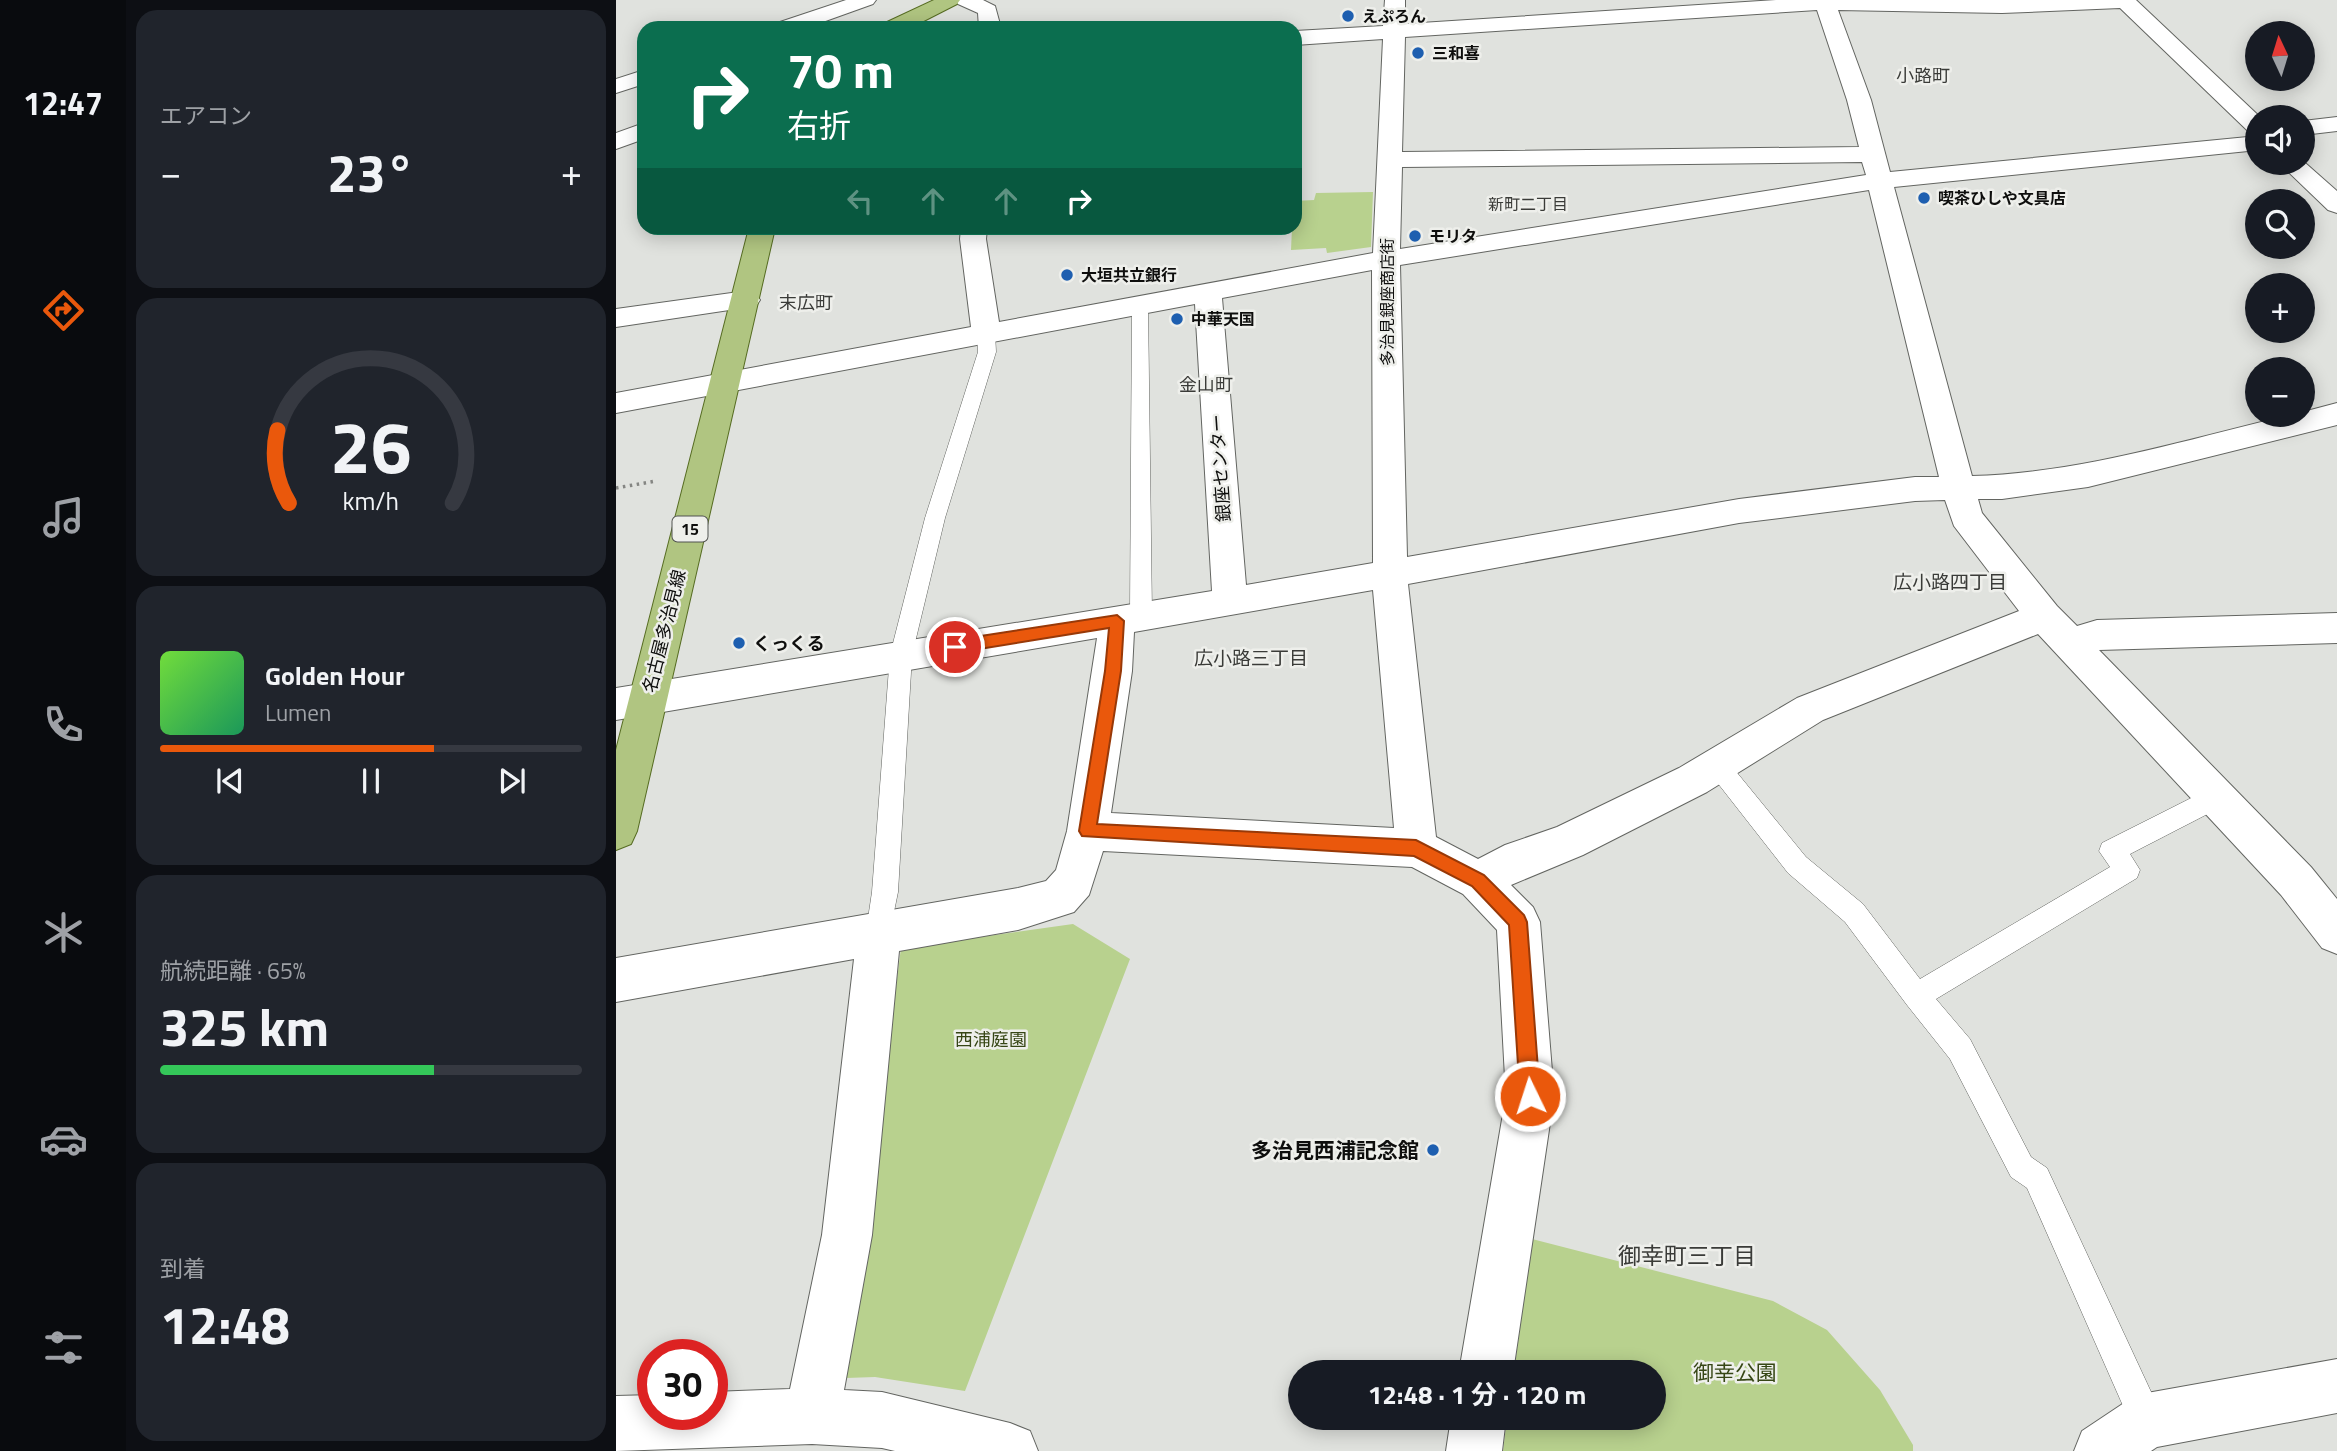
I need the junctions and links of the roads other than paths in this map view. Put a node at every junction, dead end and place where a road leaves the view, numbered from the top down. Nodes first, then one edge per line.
1 (866, 0) edge
2 (950, 0) edge
3 (965, 0) edge
4 (1395, 0) edge
5 (1825, 1) edge
6 (2125, 1) edge
7 (805, 21) edge
8 (907, 21) edge
9 (989, 21) edge
10 (1394, 32) junction
11 (1302, 38) edge
12 (637, 79) edge
13 (616, 86) edge
14 (2245, 114) edge
15 (2337, 124) edge
16 (2315, 127) edge
17 (637, 133) edge
18 (616, 142) edge
19 (2245, 145) edge
20 (1389, 160) junction
21 (1876, 168) junction
22 (2304, 175) edge
23 (2337, 205) edge
24 (760, 235) edge
25 (973, 235) edge
26 (1386, 259) junction
27 (1208, 292) junction
28 (746, 300) junction
29 (1140, 305) junction
30 (616, 318) edge
31 (986, 333) junction
32 (727, 381) junction
33 (616, 403) edge
34 (2337, 414) edge
35 (1957, 489) junction
36 (1390, 572) junction
37 (1230, 602) junction
38 (1129, 618) junction
39 (2337, 628) edge
40 (2057, 629) junction
41 (901, 655) junction
42 (631, 701) edge
43 (1717, 765) junction
44 (2217, 797) junction
45 (616, 831) edge
46 (1088, 831) junction
47 (1416, 848) junction
48 (1478, 880) junction
49 (879, 932) junction
50 (2337, 933) edge
51 (616, 980) edge
52 (1916, 996) junction
53 (1488, 1360) edge
54 (2337, 1386) edge
55 (812, 1416) junction
56 (2147, 1421) junction
57 (616, 1424) edge
58 (1477, 1430) edge
59 (1010, 1451) edge
60 (1474, 1451) edge
61 (2102, 1451) edge

1 - 7 street
2 - 8 main road
3 - 9 street
4 - 10 street, 多治見銀座商店街
5 - 6 street
5 - 10 street
5 - 21 street
6 - 14 street
10 - 11 street
10 - 20 street, 多治見銀座商店街
12 - 13 street
15 - 16 street
17 - 18 street
19 - 21 street
20 - 21 street
20 - 26 street, 多治見銀座商店街
21 - 26 street
21 - 35 street
22 - 23 street
24 - 28 main road, 名古屋多治見線 / 15
25 - 31 street
26 - 27 street
26 - 36 street, 多治見銀座商店街
27 - 29 street
27 - 37 street, 銀座センター
28 - 30 street
28 - 32 main road, 名古屋多治見線 / 15
29 - 31 street
29 - 38 lane
31 - 32 street
31 - 41 lane
32 - 33 street
32 - 42 main road, 名古屋多治見線 / 15
34 - 35 street
35 - 36 street
35 - 40 street
36 - 37 street
36 - 47 street, 多治見銀座商店街
37 - 38 street
38 - 41 street
38 - 46 street
39 - 40 street
40 - 43 street
40 - 44 street
41 - 42 street
41 - 49 lane
42 - 45 main road, 名古屋多治見線 / 15
43 - 48 street
43 - 52 lane
44 - 50 street
44 - 52 lane
46 - 47 street
46 - 49 street
47 - 48 street
48 - 53 street
49 - 51 street
49 - 55 street
52 - 56 lane
54 - 56 street
55 - 57 street
55 - 59 street
56 - 61 street
58 - 60 street

